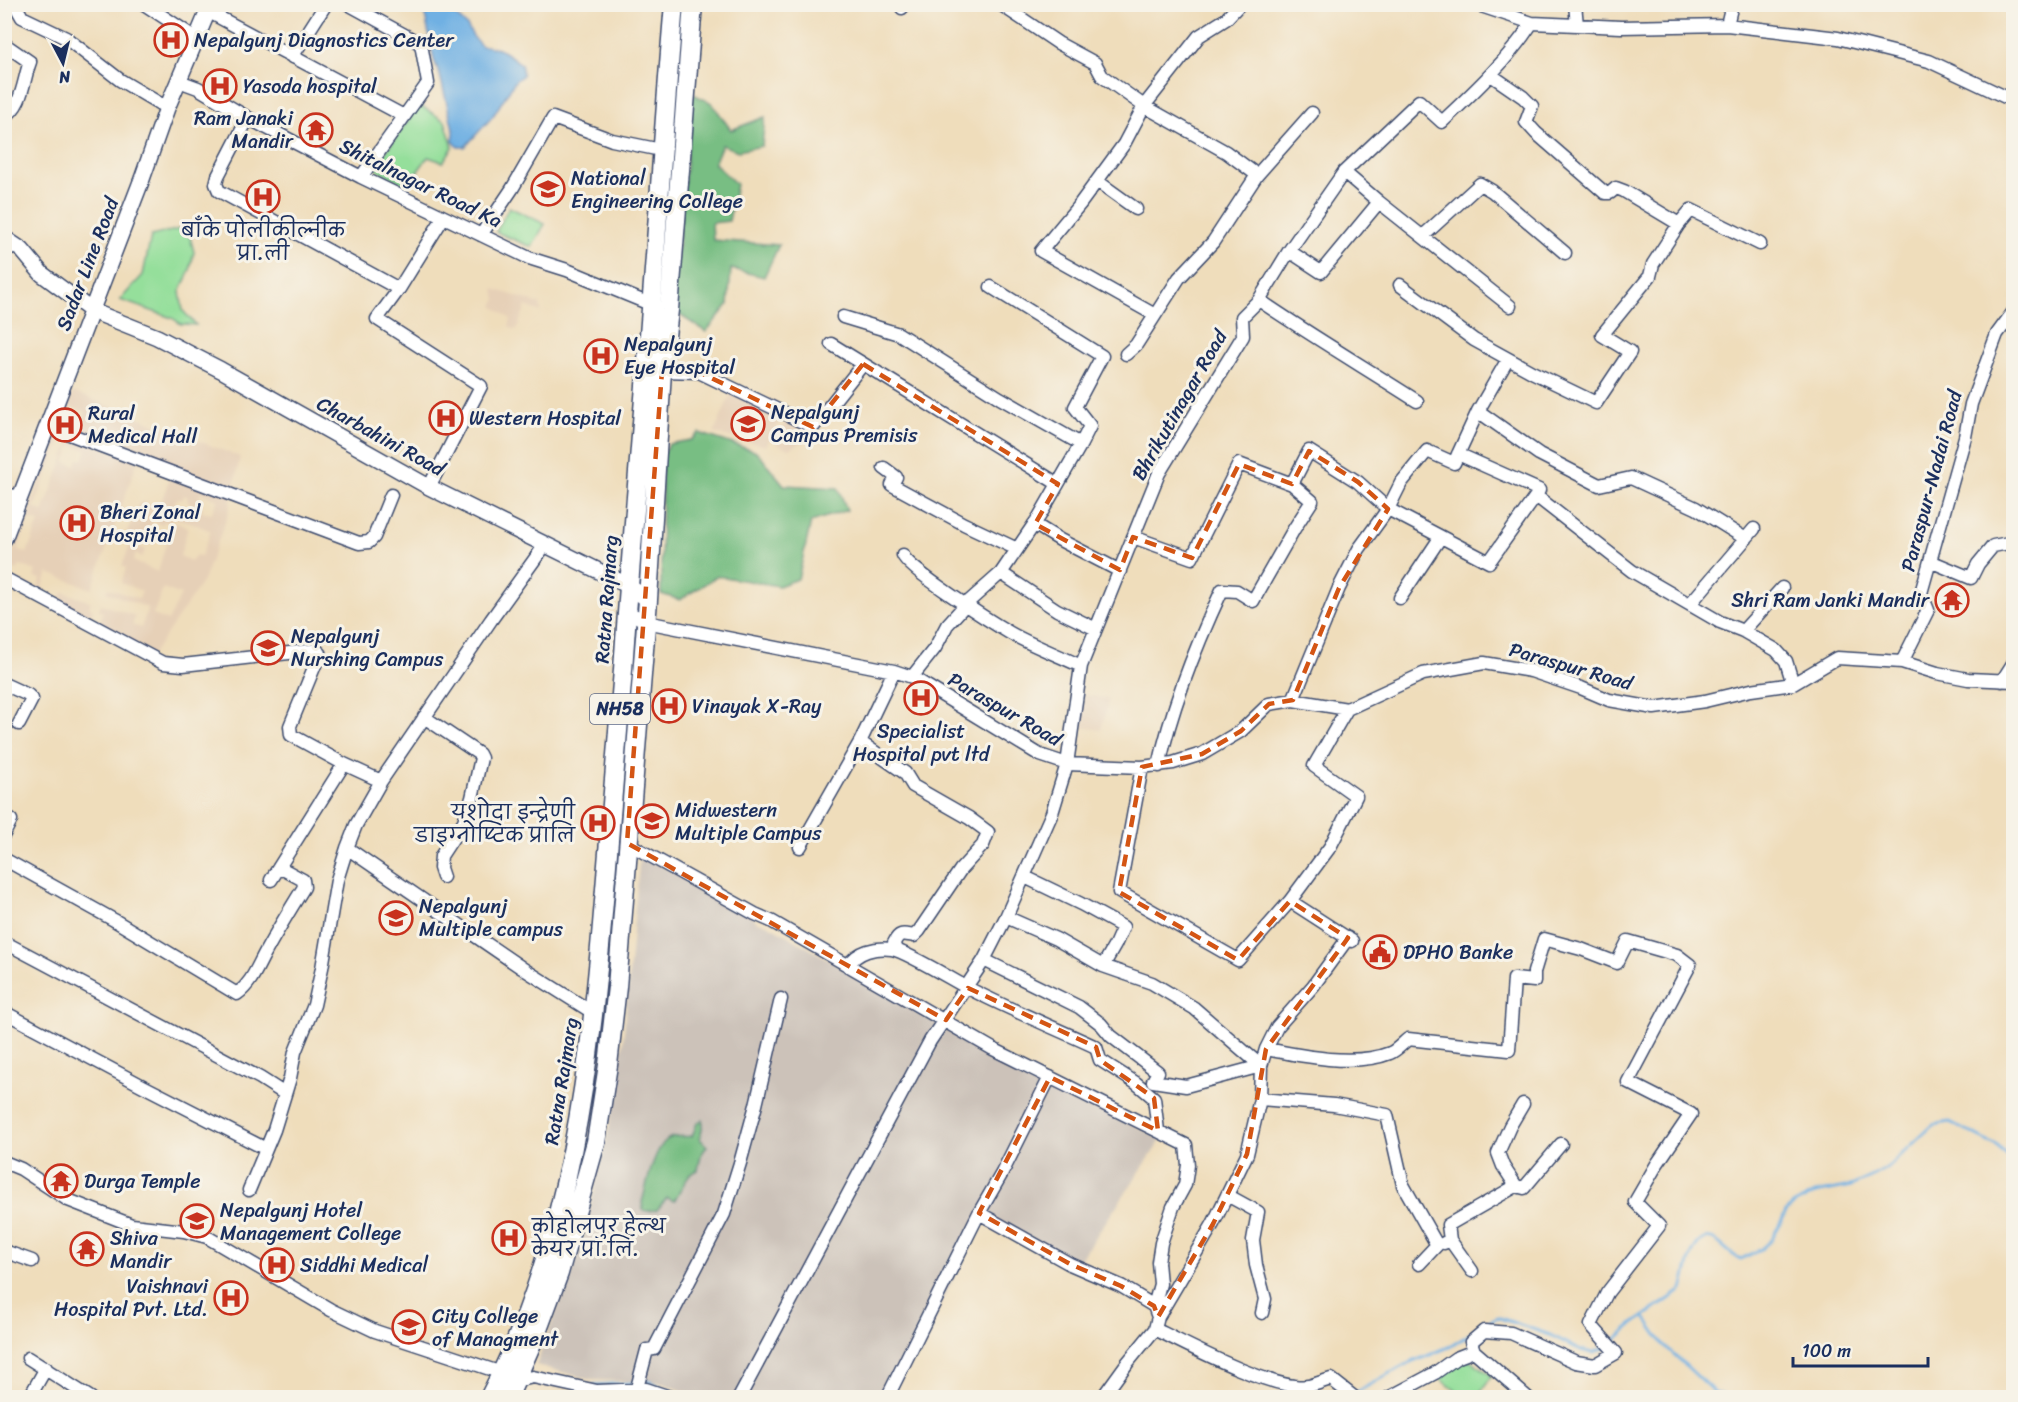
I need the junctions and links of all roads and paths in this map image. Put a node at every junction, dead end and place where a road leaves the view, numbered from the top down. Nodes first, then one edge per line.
1 (20, 4) edge
2 (144, 4) edge
3 (326, 4) edge
4 (348, 4) edge
5 (674, 4) edge
6 (1000, 4) edge
7 (1240, 4) edge
8 (1475, 4) edge
9 (1575, 4) edge
10 (1732, 4) edge
11 (694, 7) edge
12 (210, 8) edge
13 (1532, 23) junction
14 (1576, 25) junction
15 (1726, 25) junction
16 (197, 39) junction
17 (4, 44) edge
18 (292, 57) junction
19 (1491, 75) junction
20 (179, 81) junction
21 (2013, 101) edge
22 (1144, 106) junction
23 (166, 108) junction
24 (1312, 112) dead end
25 (404, 116) junction
26 (4, 117) edge
27 (248, 118) junction
28 (661, 150) junction
29 (1344, 172) junction
30 (1257, 175) junction
31 (361, 177) junction
32 (1097, 181) junction
33 (1379, 202) junction
34 (1136, 209) dead end
35 (443, 218) junction
36 (1679, 224) junction
37 (481, 235) junction
38 (1423, 236) junction
39 (1760, 244) dead end
40 (7, 245) edge
41 (1289, 251) junction
42 (1565, 253) dead end
43 (1400, 285) dead end
44 (991, 287) dead end
45 (399, 289) junction
46 (1259, 300) junction
47 (1510, 306) dead end
48 (660, 308) junction
49 (92, 311) junction
50 (2013, 311) edge
51 (1155, 315) junction
52 (843, 317) dead end
53 (831, 344) dead end
54 (1126, 354) dead end
55 (1508, 359) junction
56 (863, 364) junction
57 (662, 371) junction
58 (1417, 401) dead end
59 (1478, 411) junction
60 (48, 426) junction
61 (1081, 444) junction
62 (1458, 454) junction
63 (884, 468) dead end
64 (1058, 484) junction
65 (1292, 484) junction
66 (429, 488) junction
67 (4, 495) edge
68 (391, 495) dead end
69 (20, 496) junction
70 (1536, 496) junction
71 (1388, 509) junction
72 (1034, 524) junction
73 (1754, 529) dead end
74 (1133, 537) junction
75 (1440, 538) junction
76 (4, 539) edge
77 (1746, 539) junction
78 (2013, 542) edge
79 (545, 545) junction
80 (1017, 549) junction
81 (903, 555) dead end
82 (1930, 561) junction
83 (1119, 571) junction
84 (1001, 573) junction
85 (4, 578) edge
86 (629, 586) junction
87 (1782, 588) dead end
88 (1400, 598) dead end
89 (648, 600) junction
90 (966, 604) junction
91 (1690, 604) junction
92 (627, 611) junction
93 (646, 622) junction
94 (1096, 629) junction
95 (1743, 631) junction
96 (1902, 662) junction
97 (2013, 662) edge
98 (1081, 666) junction
99 (894, 671) junction
100 (912, 677) junction
101 (2008, 681) edge
102 (4, 684) edge
103 (1793, 684) junction
104 (1293, 700) junction
105 (1347, 709) junction
106 (424, 717) junction
107 (19, 724) dead end
108 (860, 742) junction
109 (344, 764) junction
110 (1067, 764) junction
111 (1159, 766) junction
112 (1142, 767) junction
113 (381, 781) junction
114 (4, 816) edge
115 (4, 834) edge
116 (627, 843) junction
117 (800, 847) dead end
118 (347, 848) junction
119 (4, 859) edge
120 (279, 867) junction
121 (443, 877) dead end
122 (1025, 877) junction
123 (271, 880) dead end
124 (1290, 901) junction
125 (1006, 917) junction
126 (4, 942) edge
127 (895, 949) junction
128 (984, 960) junction
129 (848, 966) junction
130 (1103, 966) junction
131 (968, 988) junction
132 (781, 999) dead end
133 (4, 1012) edge
134 (595, 1014) junction
135 (946, 1020) junction
136 (1266, 1049) junction
137 (1261, 1066) junction
138 (1050, 1077) junction
139 (285, 1094) junction
140 (1260, 1099) junction
141 (1523, 1104) dead end
142 (1158, 1131) junction
143 (1561, 1144) dead end
144 (266, 1149) junction
145 (4, 1162) edge
146 (1516, 1186) junction
147 (249, 1190) dead end
148 (1227, 1195) junction
149 (979, 1213) junction
150 (1450, 1240) junction
151 (1437, 1245) junction
152 (4, 1251) edge
153 (32, 1261) dead end
154 (1419, 1264) dead end
155 (1472, 1271) dead end
156 (1262, 1313) dead end
157 (1156, 1317) junction
158 (1474, 1351) junction
159 (28, 1358) dead end
160 (46, 1368) junction
161 (509, 1384) edge
162 (637, 1388) junction
163 (76, 1394) edge
164 (28, 1398) edge
165 (92, 1398) edge
166 (489, 1398) edge
167 (673, 1398) edge
168 (739, 1398) edge
169 (887, 1398) edge
170 (1102, 1398) edge
171 (1355, 1398) edge
172 (1388, 1398) edge
173 (1528, 1398) edge

1 - 23 street
2 - 16 street
3 - 18 street
4 - 25 street
5 - 28 highway, Ratna Rajmarg / NH58
6 - 22 street
7 - 22 street
8 - 13 street
9 - 14 street
10 - 15 street
11 - 48 highway, Ratna Rajmarg / NH58
12 - 16 main road, Sadar Line Road
12 - 18 street
13 - 14 street
13 - 19 street, Bhrikutinagar Road
14 - 15 street
15 - 21 street
16 - 20 main road, Sadar Line Road
17 - 26 street
18 - 25 street
19 - 29 street, Bhrikutinagar Road
19 - 36 street
20 - 23 main road, Sadar Line Road
20 - 27 street, Shitalnagar Road Ka
22 - 30 street
22 - 32 street
23 - 49 main road, Sadar Line Road
24 - 30 street
25 - 31 street
27 - 31 street, Shitalnagar Road Ka
27 - 45 street
28 - 37 street
28 - 48 highway, Ratna Rajmarg / NH58
29 - 33 street
29 - 41 street, Bhrikutinagar Road
30 - 51 street
31 - 35 street, Shitalnagar Road Ka
32 - 34 street
32 - 51 street
33 - 38 street
33 - 41 street
35 - 37 street, Shitalnagar Road Ka
35 - 45 street
36 - 39 street
36 - 55 street
37 - 48 street, Shitalnagar Road Ka
38 - 42 street
38 - 47 street
40 - 49 main road, Charbahini Road
41 - 46 street, Bhrikutinagar Road
43 - 55 street
44 - 61 street
45 - 66 street
46 - 58 street
46 - 74 street, Bhrikutinagar Road
48 - 57 highway, Ratna Rajmarg / NH58
48 - 86 highway, Ratna Rajmarg / NH58
49 - 60 main road, Sadar Line Road
49 - 66 main road, Charbahini Road
50 - 82 street, Paraspur-Nadai Road
51 - 54 street
52 - 61 street
53 - 56 street
55 - 59 street
56 - 57 street
56 - 64 street
57 - 89 highway, Ratna Rajmarg / NH58
59 - 62 street
59 - 77 street
60 - 68 street
60 - 69 main road, Sadar Line Road
61 - 64 street
62 - 70 street
62 - 71 street
63 - 80 street
64 - 72 street
65 - 71 street
65 - 74 street
65 - 111 street
66 - 79 main road, Charbahini Road
67 - 69 street
69 - 76 main road, Sadar Line Road
70 - 75 street
70 - 91 street
71 - 75 street
71 - 104 street
72 - 80 street
72 - 83 street
73 - 77 street
74 - 83 street, Bhrikutinagar Road
75 - 88 street
77 - 91 street
78 - 82 street
79 - 86 main road, Charbahini Road
79 - 106 street
80 - 84 street
81 - 90 street
82 - 96 street, Paraspur-Nadai Road
83 - 94 street, Bhrikutinagar Road
84 - 90 street
84 - 94 street
85 - 109 street
86 - 89 main road, Charbahini Road
86 - 92 highway, Ratna Rajmarg / NH58
87 - 95 street
89 - 93 highway, Ratna Rajmarg / NH58
90 - 98 street
90 - 100 street
91 - 95 street
92 - 93 street, Paraspur Road
92 - 134 highway, Ratna Rajmarg / NH58
93 - 99 street, Paraspur Road
93 - 116 highway, Ratna Rajmarg / NH58
94 - 98 street, Bhrikutinagar Road
95 - 103 street
96 - 101 street, Paraspur Road
96 - 103 street, Paraspur Road
97 - 101 street
98 - 110 street, Bhrikutinagar Road
99 - 100 street, Paraspur Road
99 - 108 street
100 - 110 street, Paraspur Road
102 - 107 street
103 - 105 street, Paraspur Road
104 - 105 street, Paraspur Road
104 - 111 street, Paraspur Road
105 - 124 street
106 - 113 street
106 - 121 street
108 - 117 street
108 - 127 street
109 - 113 street
109 - 120 street
110 - 112 street, Paraspur Road
110 - 122 street, Bhrikutinagar Road
111 - 112 street, Paraspur Road
112 - 124 street
113 - 118 street
114 - 115 street
116 - 129 street
116 - 161 highway, Ratna Rajmarg / NH58
118 - 134 street
118 - 139 street
119 - 120 street
120 - 123 street
122 - 125 street, Bhrikutinagar Road
122 - 130 street
124 - 136 street
125 - 128 street, Bhrikutinagar Road
125 - 130 street
126 - 139 street
127 - 129 street
127 - 131 street
128 - 131 street, Bhrikutinagar Road
128 - 137 street
129 - 135 street
130 - 137 street
131 - 135 street, Bhrikutinagar Road
131 - 142 street
132 - 162 street
133 - 144 street
134 - 161 highway, Ratna Rajmarg / NH58
135 - 138 street
135 - 168 street, Bhrikutinagar Road
136 - 137 street
136 - 158 street
137 - 140 street
138 - 142 street
138 - 149 street
139 - 144 street
140 - 148 street
140 - 151 street
141 - 146 street
142 - 157 street
143 - 146 street
144 - 147 street
145 - 161 street
146 - 150 street
148 - 156 street
148 - 157 street
149 - 157 street
149 - 169 street
150 - 151 street
150 - 155 street
151 - 154 street
152 - 153 street
157 - 170 street
157 - 171 street
158 - 172 street
158 - 173 street
159 - 160 street
160 - 163 street
160 - 164 street
161 - 162 street
161 - 166 highway, Ratna Rajmarg / NH58
162 - 167 street
163 - 165 street

